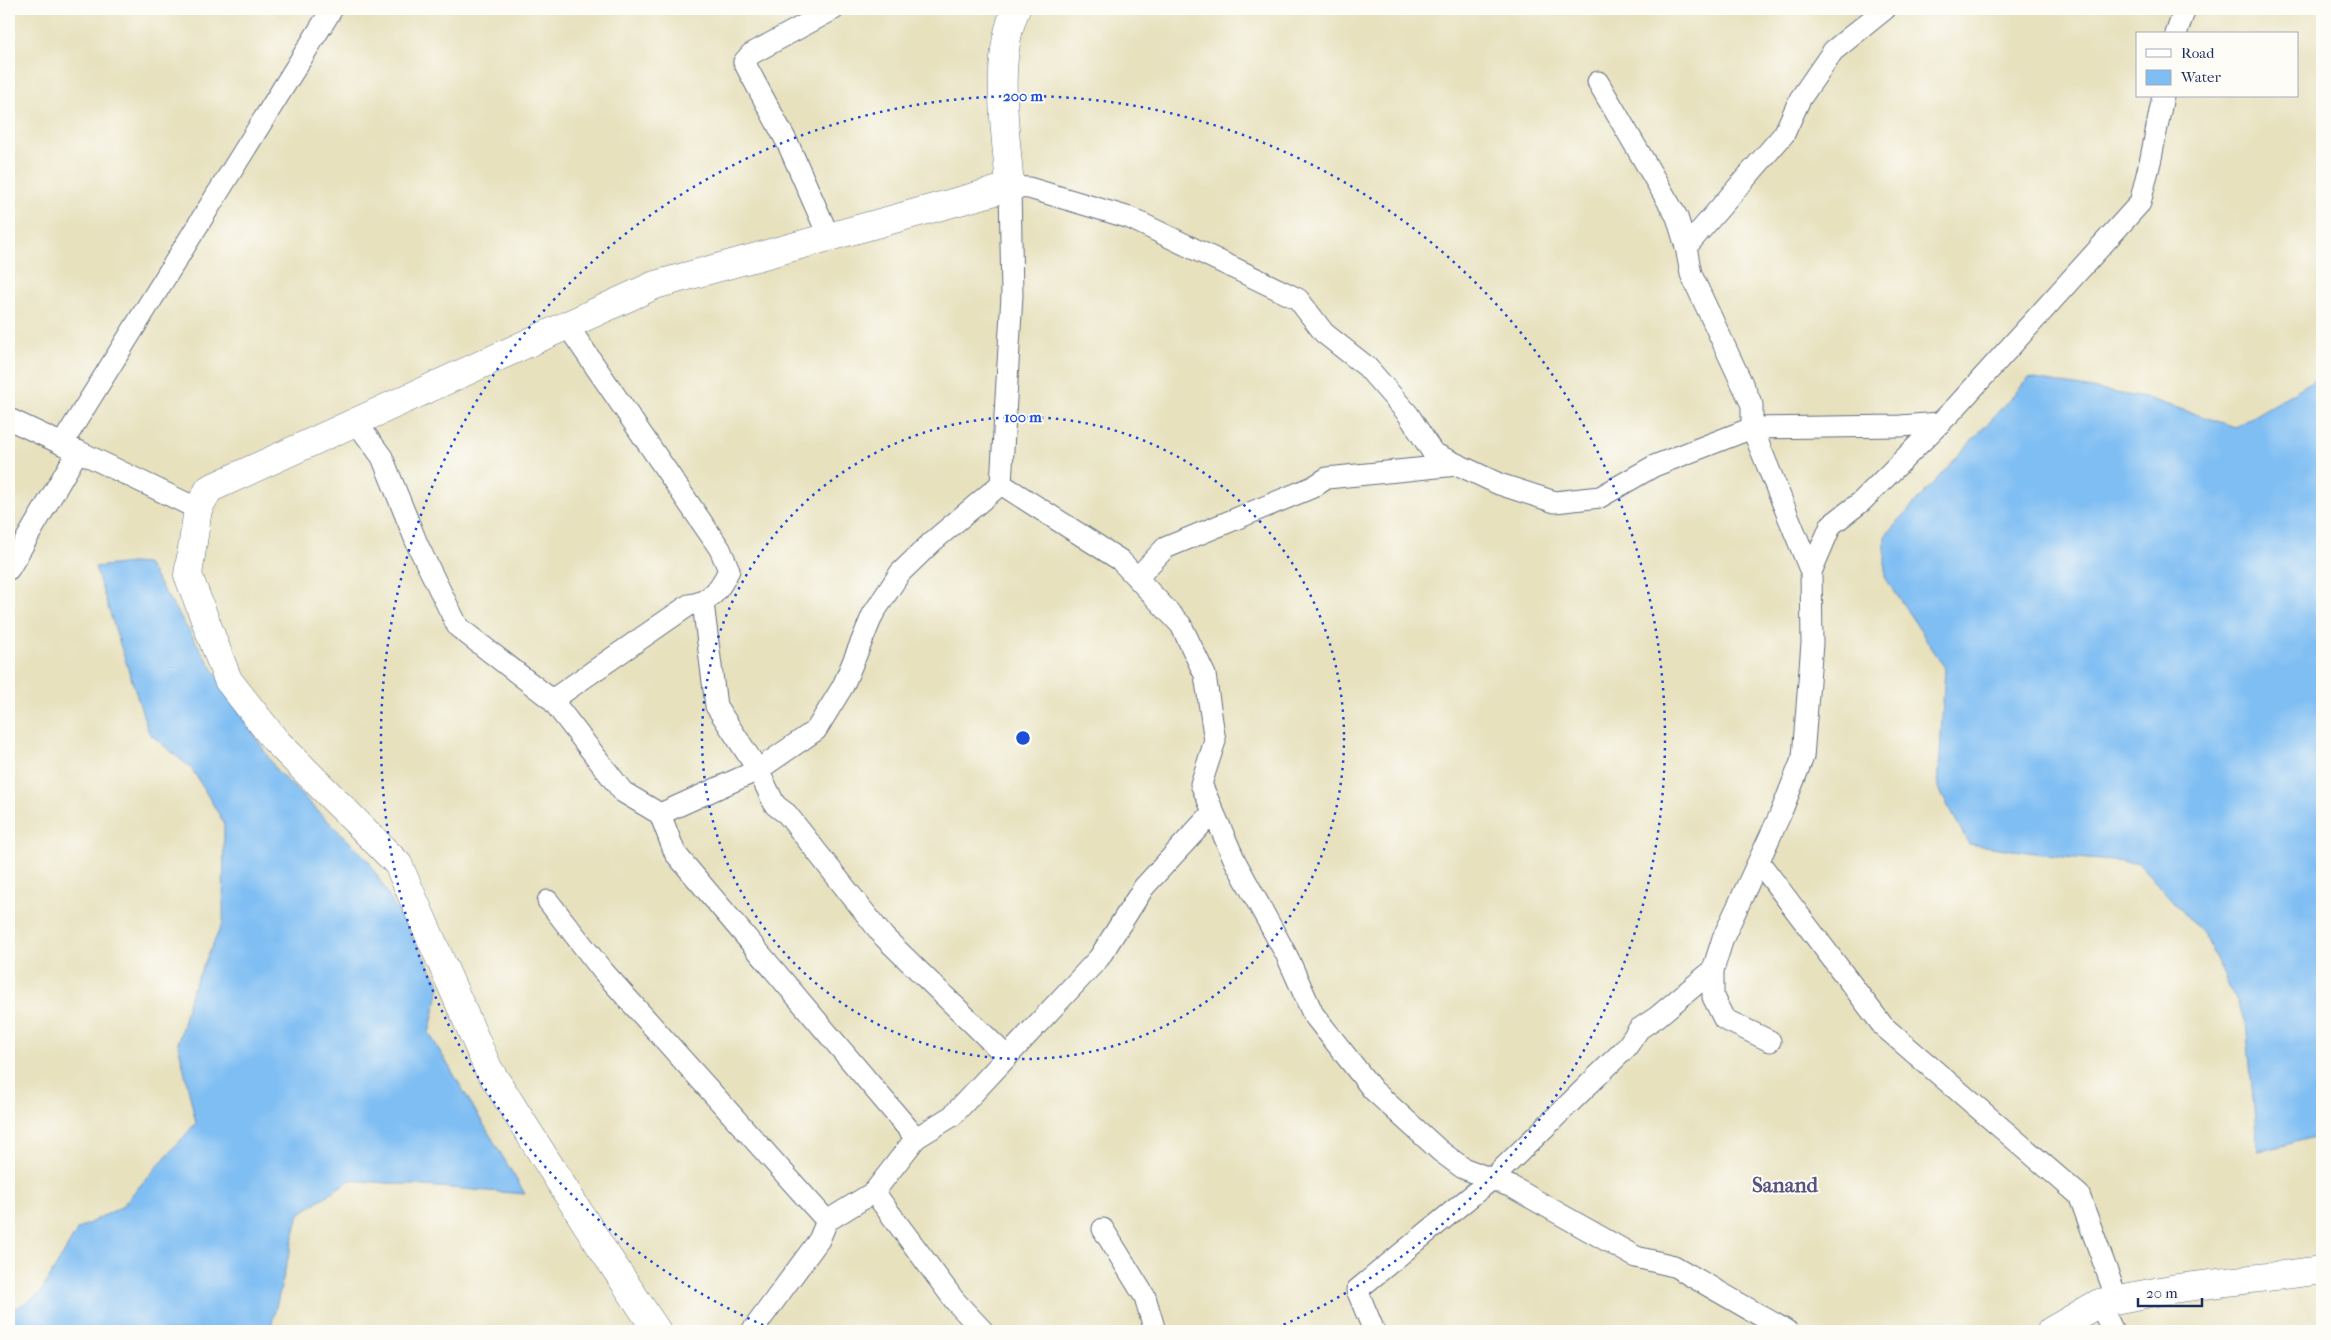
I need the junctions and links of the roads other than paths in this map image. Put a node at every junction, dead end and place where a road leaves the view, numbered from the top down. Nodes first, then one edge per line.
1 (332, 9) edge
2 (834, 9) edge
3 (1016, 9) edge
4 (1885, 9) edge
5 (2185, 9) edge
6 (2177, 32) edge
7 (1598, 82) dead end
8 (2163, 98) edge
9 (1010, 187) junction
10 (829, 237) junction
11 (1686, 247) junction
12 (567, 325) junction
13 (9, 419) edge
14 (356, 422) junction
15 (1940, 423) junction
16 (1752, 428) junction
17 (70, 448) junction
18 (1458, 464) junction
19 (1000, 484) junction
20 (198, 509) junction
21 (9, 569) edge
22 (1811, 572) junction
23 (1137, 578) junction
24 (703, 603) junction
25 (552, 700) junction
26 (758, 770) junction
27 (1213, 812) junction
28 (660, 814) junction
29 (1759, 862) junction
30 (548, 901) dead end
31 (1712, 970) junction
32 (1770, 1041) dead end
33 (1007, 1057) junction
34 (916, 1138) junction
35 (1492, 1179) junction
36 (874, 1192) junction
37 (827, 1221) junction
38 (1103, 1228) dead end
39 (2322, 1270) edge
40 (2108, 1301) junction
41 (658, 1331) edge
42 (752, 1331) edge
43 (983, 1331) edge
44 (1155, 1331) edge
45 (1374, 1331) edge
46 (1787, 1331) edge
47 (2051, 1331) edge
48 (2113, 1331) edge

1 - 17 street
2 - 10 street
3 - 9 street
4 - 11 street
5 - 6 street
7 - 11 street
8 - 15 street
9 - 10 street
9 - 18 street
9 - 19 street
10 - 12 street
11 - 16 street
12 - 14 street
12 - 24 street
13 - 17 street
14 - 20 street
14 - 25 street
15 - 16 street
15 - 22 street
16 - 18 street
16 - 22 street
17 - 20 street
17 - 21 street
18 - 23 street
19 - 23 street
19 - 26 street
20 - 41 street
22 - 29 street
23 - 27 street
24 - 25 street
24 - 26 street
25 - 28 street
26 - 28 street
26 - 33 street
27 - 33 street
27 - 35 street
28 - 34 street
29 - 31 street
29 - 40 street
30 - 37 street
31 - 32 street
31 - 35 street
33 - 34 street
34 - 36 street
35 - 45 street
35 - 46 street
36 - 37 street
36 - 43 street
37 - 42 street
38 - 44 street
39 - 40 street
40 - 47 street
40 - 48 street

